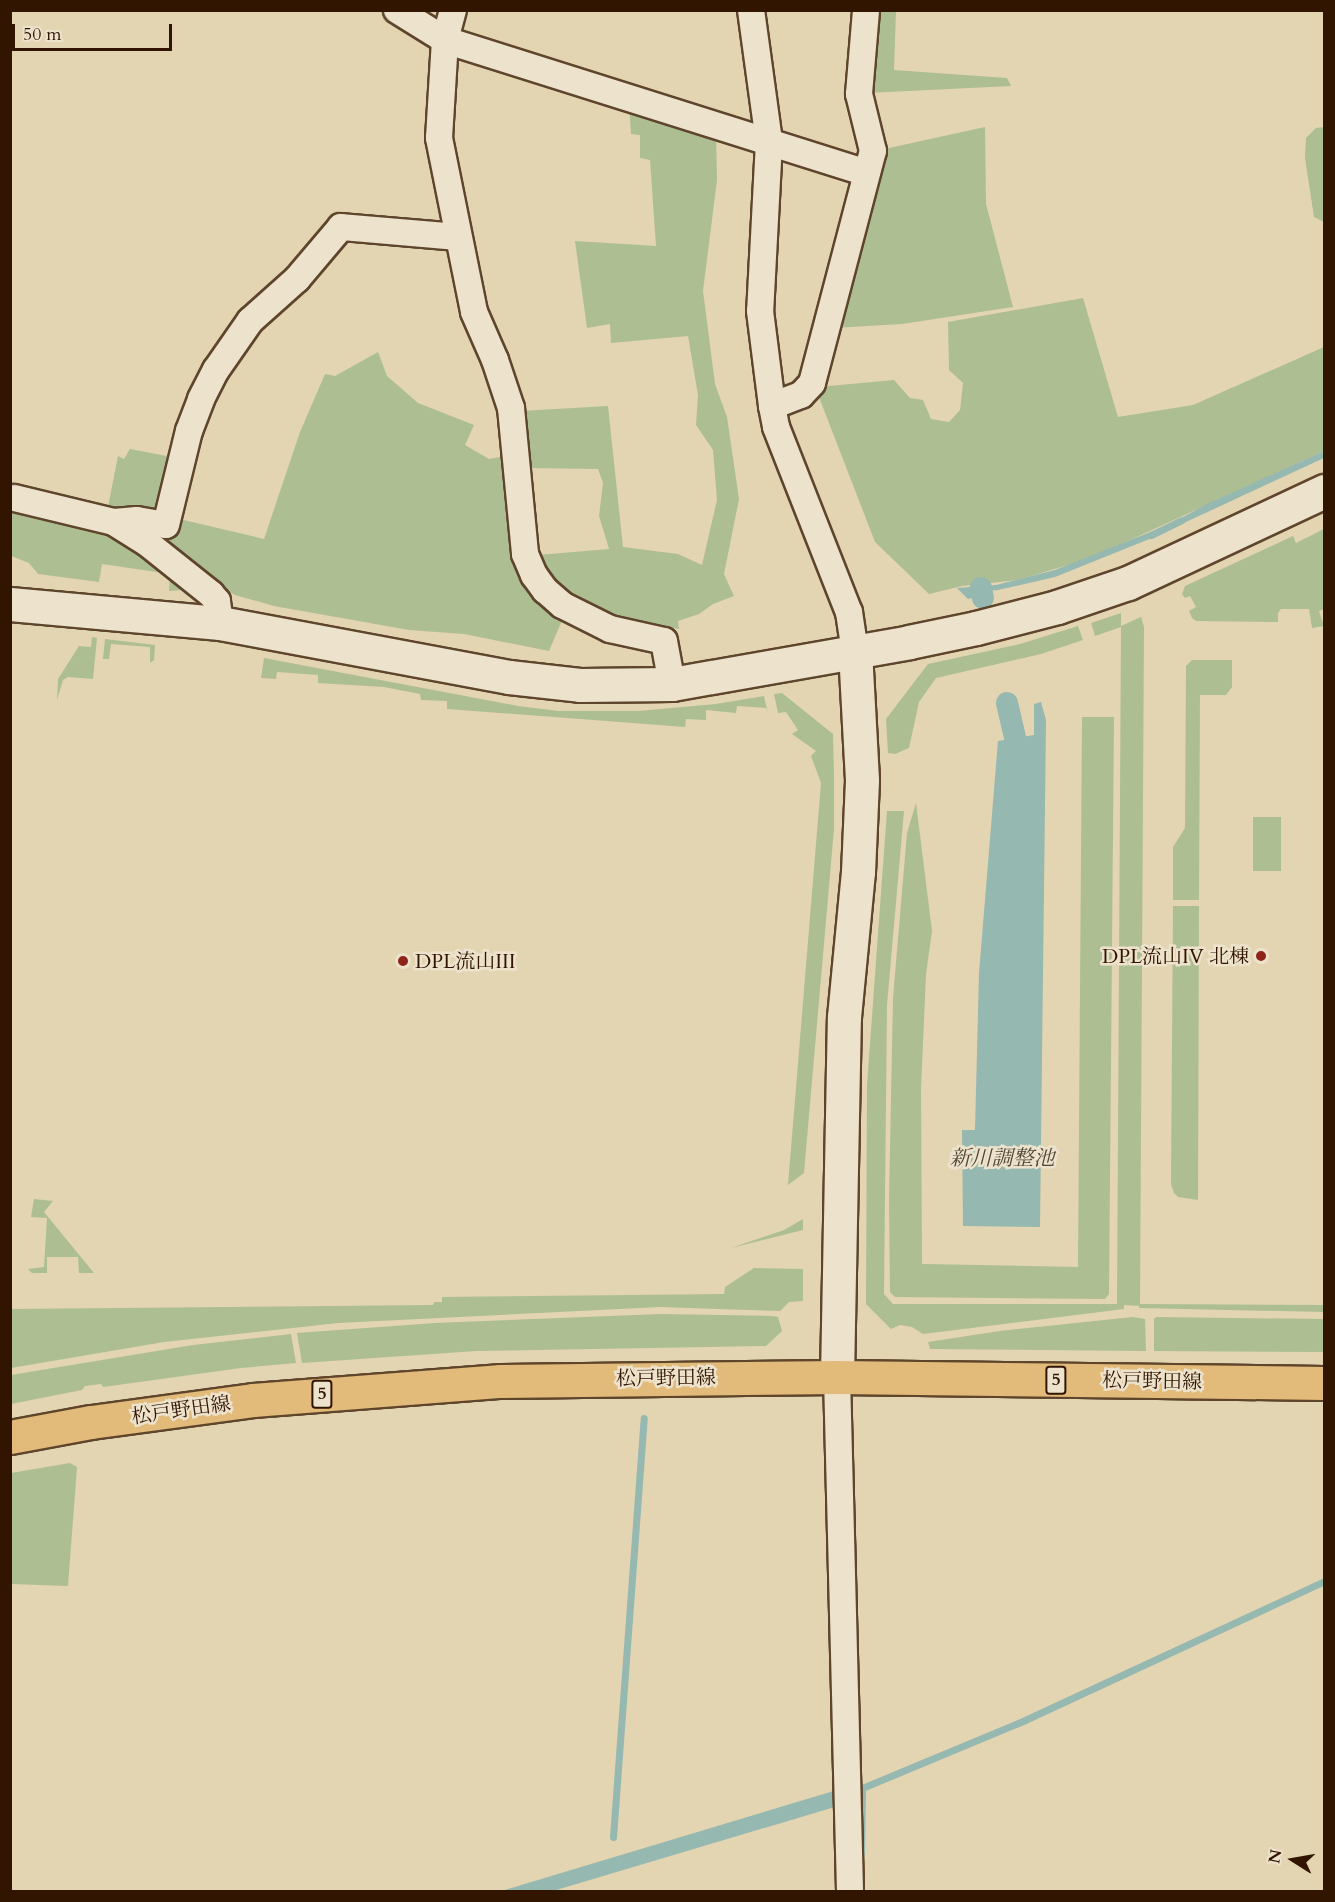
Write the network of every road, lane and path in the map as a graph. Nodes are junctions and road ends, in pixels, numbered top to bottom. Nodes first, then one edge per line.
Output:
1 (397, 10) edge
2 (453, 10) edge
3 (751, 10) edge
4 (866, 10) edge
5 (445, 39) junction
6 (769, 142) junction
7 (866, 173) junction
8 (457, 237) junction
9 (772, 406) junction
10 (1324, 491) edge
11 (14, 498) dead end
12 (114, 522) junction
13 (10, 604) edge
14 (220, 623) junction
15 (855, 652) junction
16 (672, 684) junction
17 (837, 1377) junction
18 (1324, 1383) edge
19 (10, 1437) edge
20 (850, 1892) edge

1 - 5 street
2 - 5 street
3 - 6 street
4 - 7 street
5 - 6 street
5 - 8 street
6 - 7 street
6 - 9 street
7 - 9 street
8 - 12 street
8 - 16 street
9 - 15 street
10 - 15 street
11 - 12 street
12 - 14 street
13 - 14 street
14 - 16 street
15 - 16 street
15 - 17 street
17 - 18 main road, 松戸野田線 / 5
17 - 19 main road, 松戸野田線 / 5
17 - 20 street

